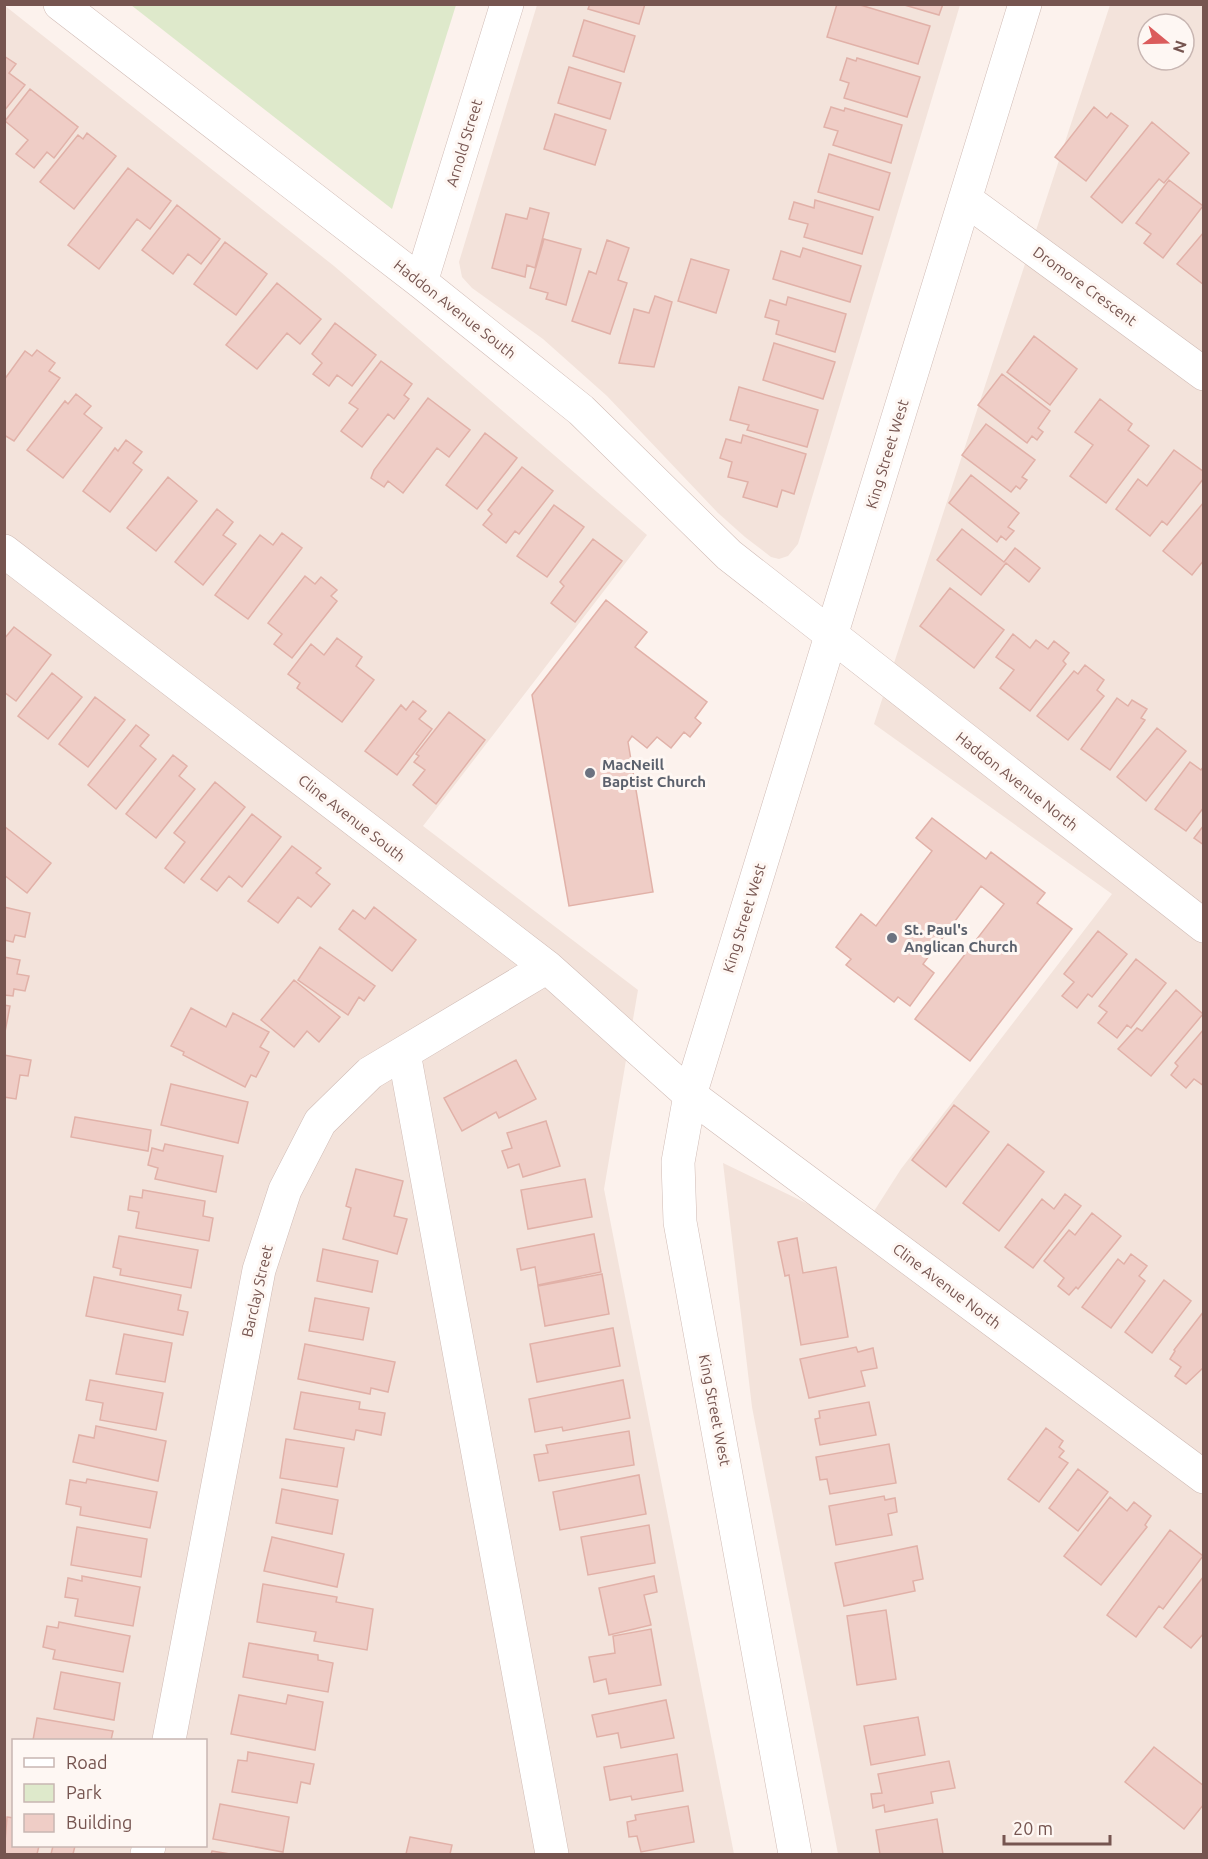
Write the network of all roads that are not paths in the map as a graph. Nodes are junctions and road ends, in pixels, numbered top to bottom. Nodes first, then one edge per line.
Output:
1 (60, 4) edge
2 (507, 4) edge
3 (1025, 4) edge
4 (965, 199) junction
5 (421, 282) junction
6 (1203, 374) edge
7 (4, 550) edge
8 (831, 635) junction
9 (1203, 926) edge
10 (547, 968) junction
11 (404, 1053) junction
12 (690, 1095) junction
13 (1203, 1478) edge
14 (169, 1739) edge
15 (552, 1854) edge
16 (795, 1854) edge

1 - 5 street, Haddon Avenue South
2 - 5 street, Arnold Street
3 - 4 street, King Street West
4 - 6 street, Dromore Crescent
4 - 8 street, King Street West
5 - 8 street, Haddon Avenue South
7 - 10 street, Cline Avenue South
8 - 9 street, Haddon Avenue North
8 - 12 street, King Street West
10 - 11 street, Barclay Street
10 - 12 street, Cline Avenue South
11 - 14 street, Barclay Street
11 - 15 street
12 - 13 street, Cline Avenue North
12 - 16 street, King Street West

